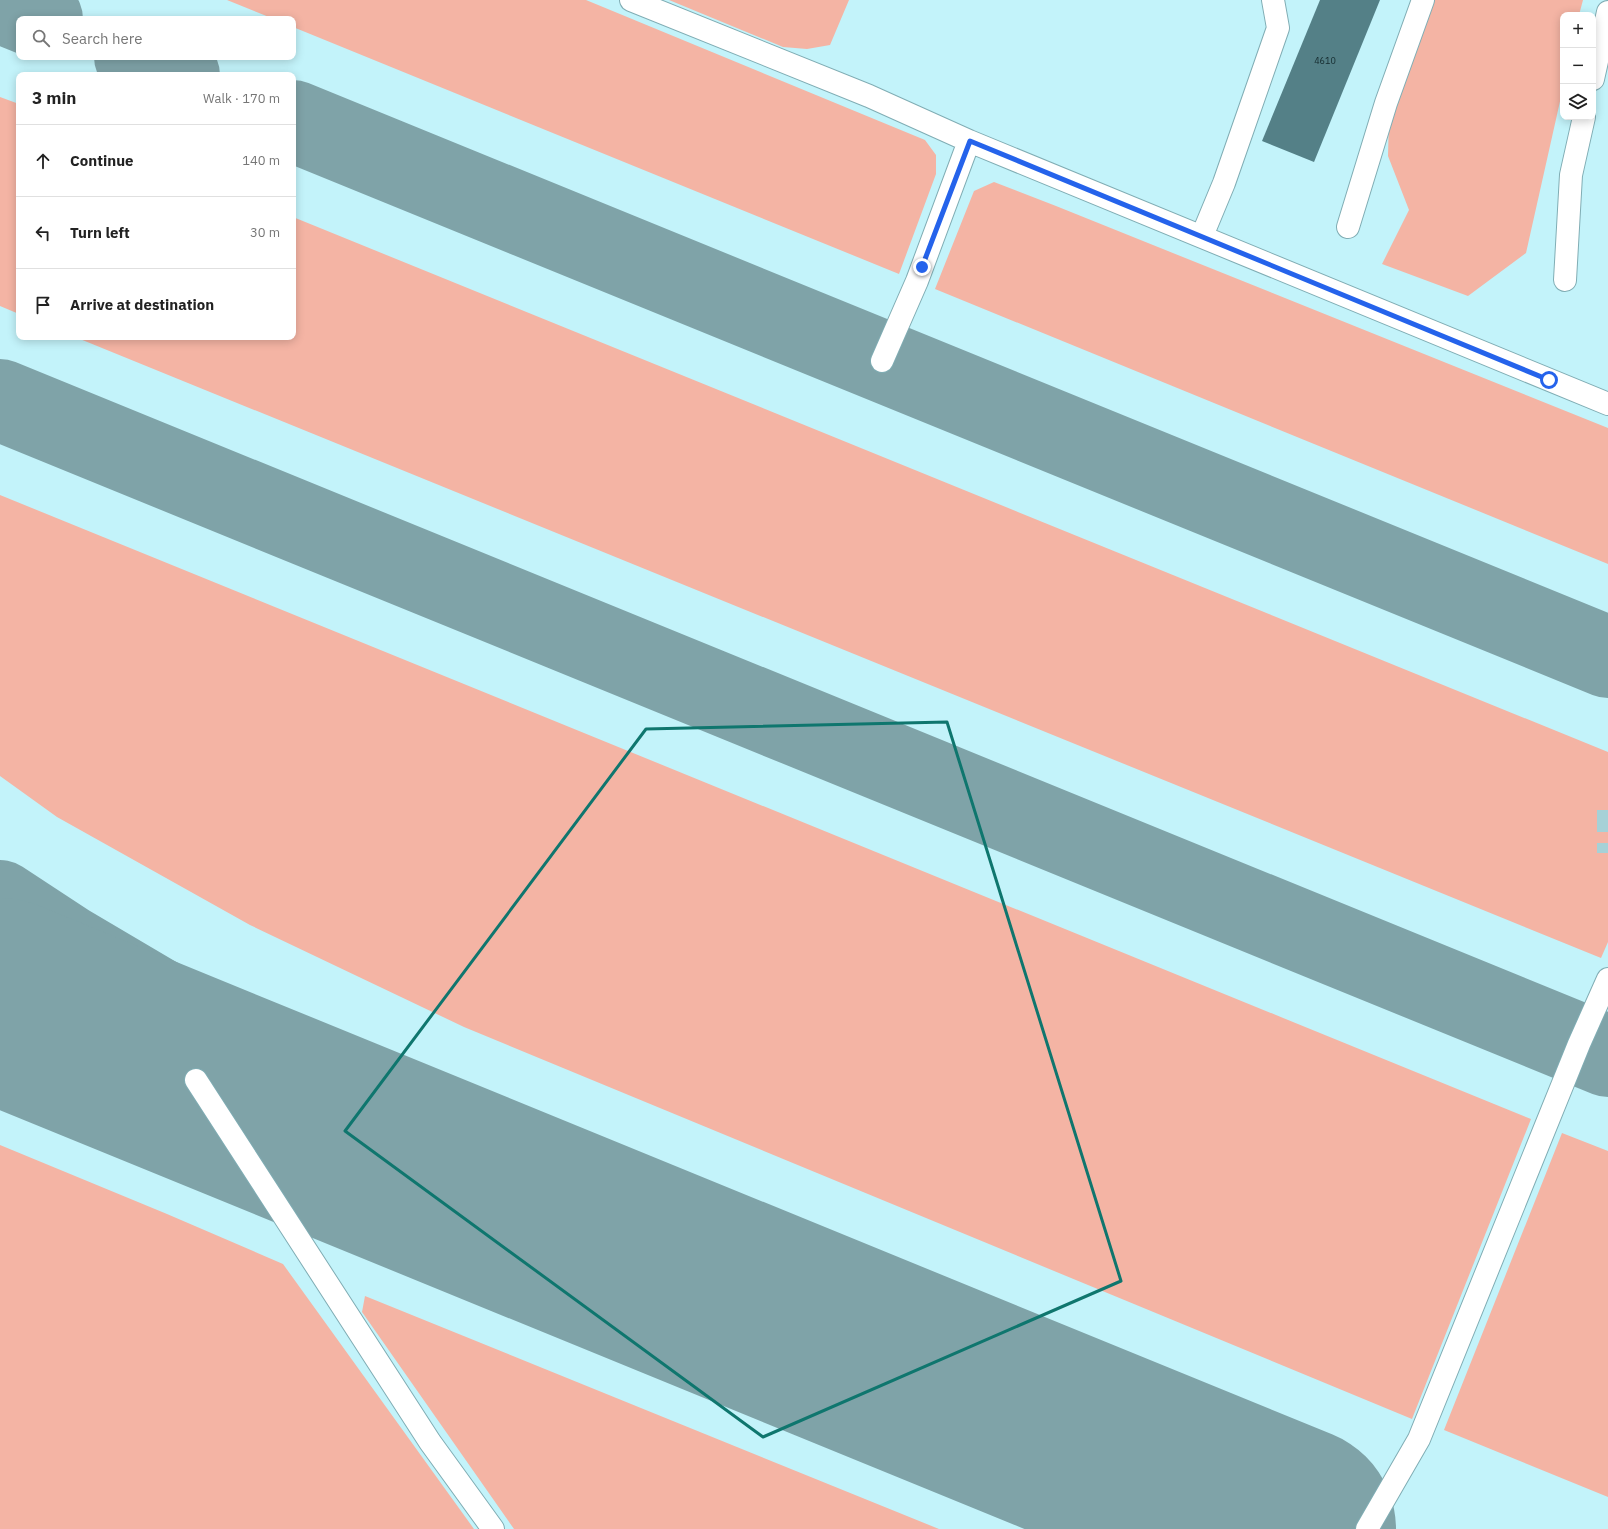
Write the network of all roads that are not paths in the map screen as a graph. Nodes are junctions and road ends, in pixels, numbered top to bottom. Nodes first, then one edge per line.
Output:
1 (631, 0) edge
2 (1273, 0) edge
3 (1423, 0) edge
4 (1608, 12) edge
5 (1596, 66) edge
6 (1583, 120) edge
7 (970, 141) junction
8 (1348, 227) dead end
9 (1202, 236) junction
10 (1565, 280) dead end
11 (882, 361) dead end
12 (1608, 404) edge
13 (1608, 979) edge
14 (196, 1080) dead end
15 (493, 1529) edge
16 (1367, 1529) edge

1 - 7 lane
2 - 9 lane
3 - 8 lane
4 - 5 lane
6 - 10 lane
7 - 9 lane
7 - 11 lane
9 - 12 lane
13 - 16 lane
14 - 15 lane

